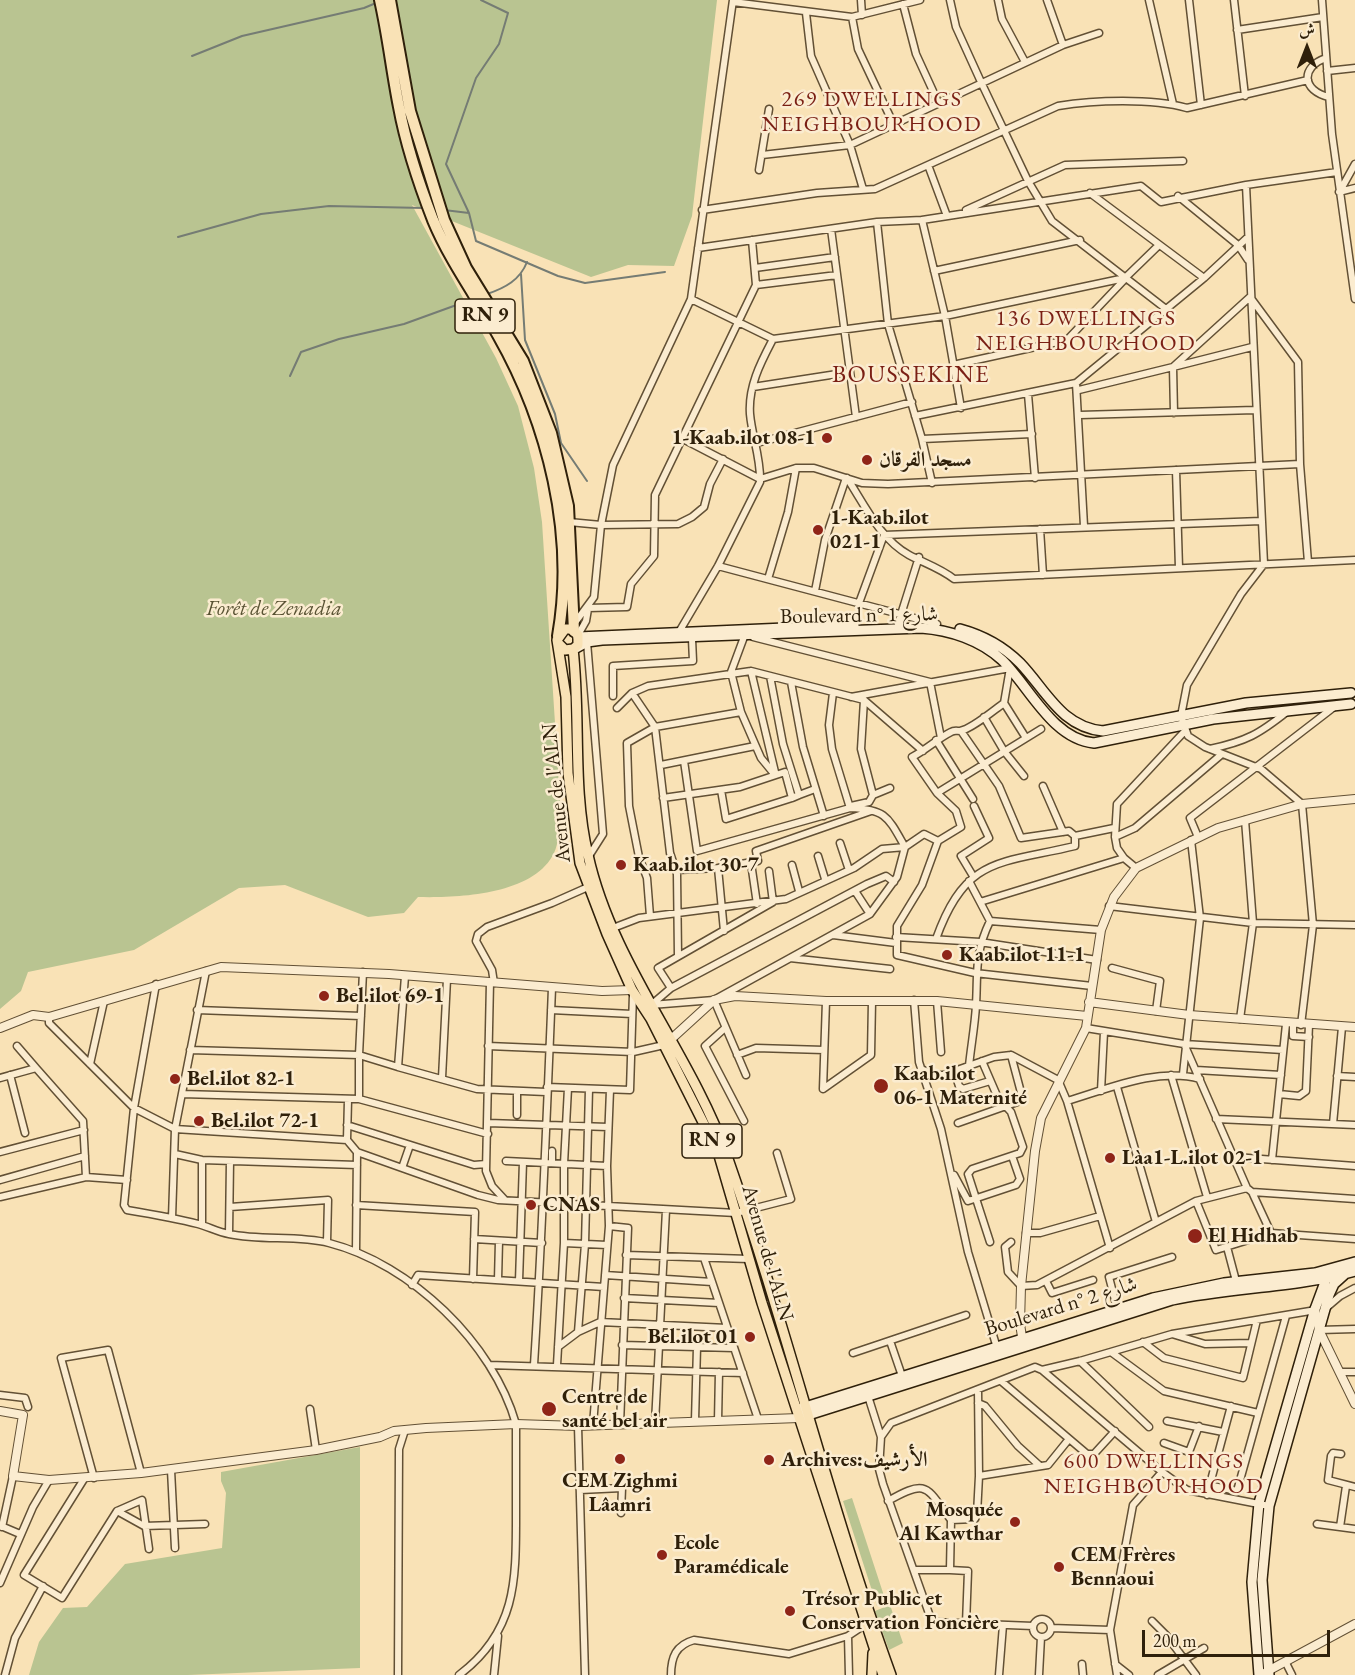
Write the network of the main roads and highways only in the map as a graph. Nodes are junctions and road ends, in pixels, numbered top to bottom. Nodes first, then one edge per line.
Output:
1 (380, 0) edge
2 (390, 0) edge
3 (577, 633) junction
4 (558, 640) junction
5 (574, 649) junction
6 (1353, 691) edge
7 (1353, 706) edge
8 (668, 1042) junction
9 (740, 1213) junction
10 (1355, 1262) edge
11 (1334, 1269) junction
12 (1315, 1273) junction
13 (1350, 1273) edge
14 (1325, 1278) junction
15 (1300, 1282) junction
16 (1331, 1290) junction
17 (1318, 1298) junction
18 (1023, 1342) junction
19 (997, 1350) junction
20 (802, 1412) junction
21 (876, 1645) junction
22 (1264, 1674) edge
23 (872, 1675) edge
24 (881, 1675) edge
25 (891, 1675) edge

1 - 4 highway, RN 9
2 - 3 highway, RN 9
3 - 4 main road
3 - 5 main road
3 - 6 main road, Boulevard n° شارع 1
3 - 7 main road, Boulevard n° شارع 1
4 - 5 main road
4 - 8 main road, Avenue de l'ALN / RN 9
5 - 8 main road
6 - 7 main road
8 - 9 main road
9 - 20 main road
9 - 20 main road, Avenue de l'ALN
10 - 11 main road, Boulevard n° شارع 2
11 - 12 main road, Boulevard n° شارع 2
11 - 14 main road
12 - 14 main road
12 - 18 main road, Boulevard n° شارع 2
13 - 14 main road, Boulevard n° شارع 2
13 - 16 main road
14 - 15 main road, Boulevard n° شارع 2
14 - 16 main road
14 - 17 main road
15 - 17 main road
15 - 18 main road, Boulevard n° شارع 2
16 - 22 main road
17 - 22 main road
18 - 19 main road, Boulevard n° شارع 2
19 - 20 main road, Boulevard n° شارع 2
19 - 20 main road, Boulevard n° شارع 2
20 - 21 main road, Avenue de l'ALN
20 - 21 main road, Avenue de l'ALN
21 - 23 main road
21 - 24 main road
21 - 25 main road, Avenue de l'ALN

